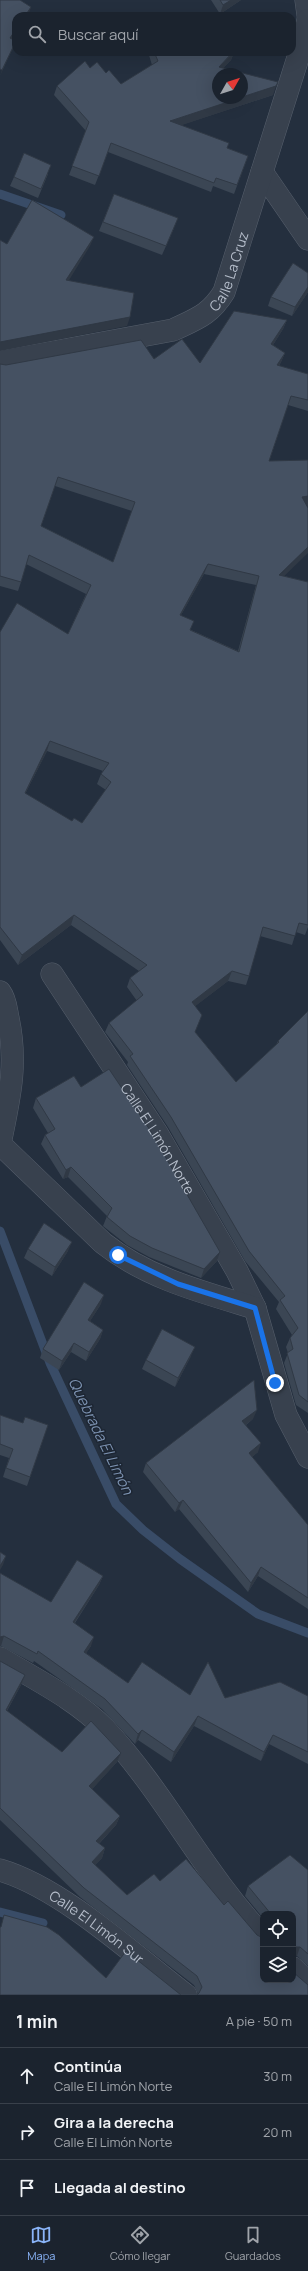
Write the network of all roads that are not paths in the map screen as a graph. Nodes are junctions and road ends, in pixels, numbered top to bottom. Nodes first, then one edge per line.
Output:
1 (306, 0) edge
2 (308, 15) edge
3 (308, 20) edge
4 (262, 172) junction
5 (308, 239) edge
6 (0, 362) edge
7 (52, 974) dead end
8 (0, 992) edge
9 (0, 1144) edge
10 (255, 1308) junction
11 (308, 1457) edge
12 (0, 1658) edge
13 (0, 1870) edge
14 (260, 1932) edge
15 (296, 1971) edge
16 (308, 1983) edge
17 (186, 1995) edge

1 - 2 street
3 - 4 street, Calle La Cruz
4 - 5 street
4 - 6 street, Calle La Cruz
7 - 10 street, Calle El Limón Norte
8 - 9 street
9 - 10 street
10 - 11 street, Calle El Limón Norte
12 - 14 street
13 - 17 street, Calle El Limón Sur
15 - 16 street

